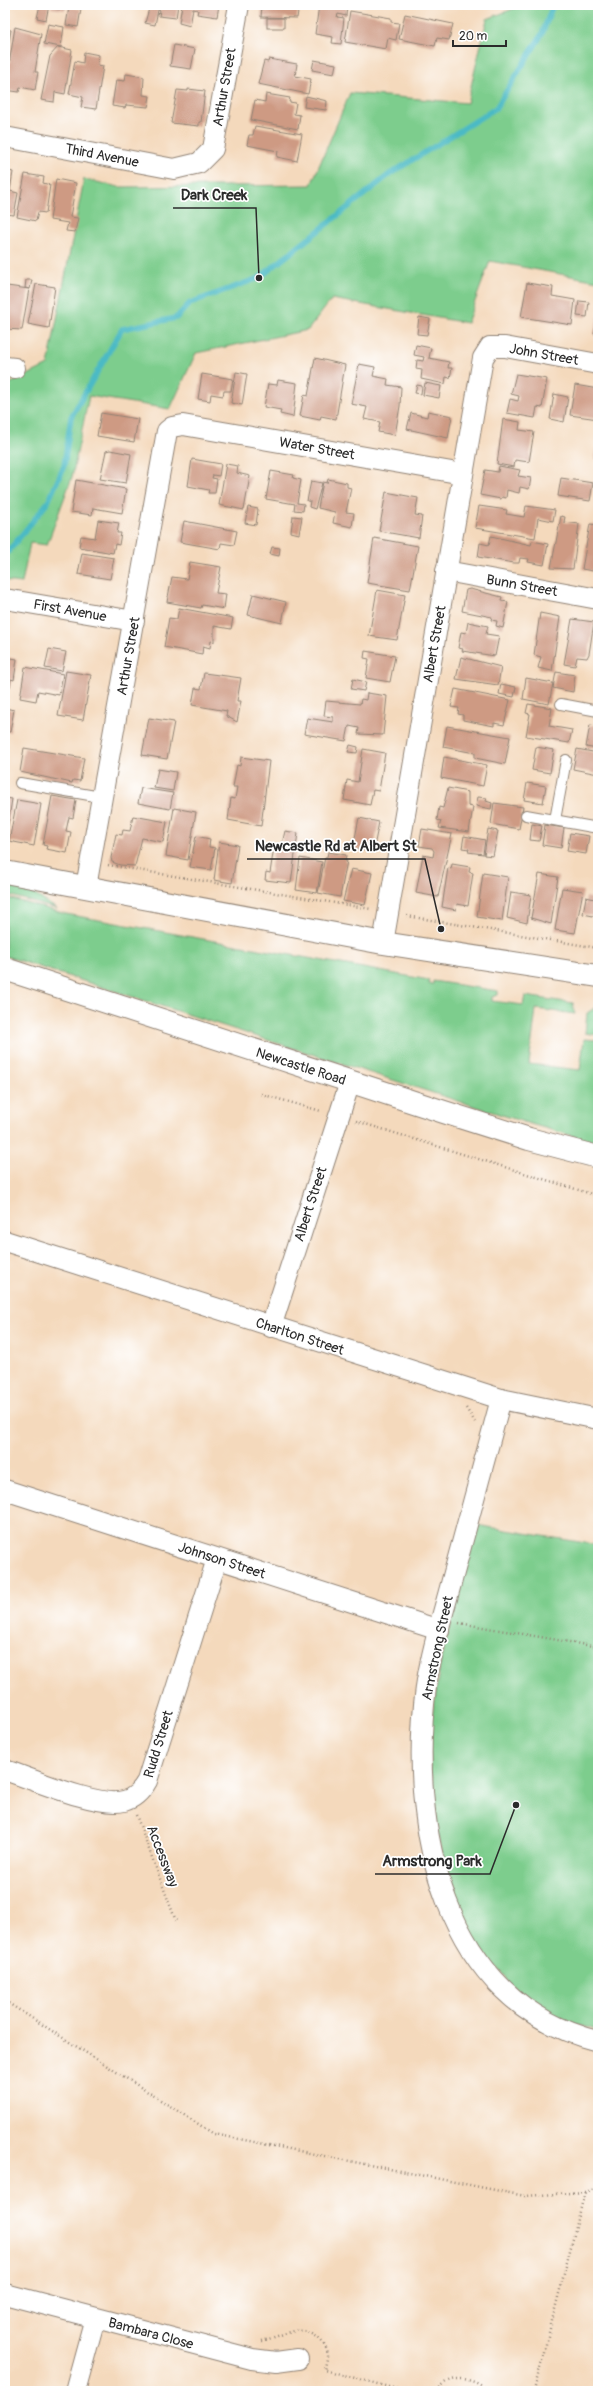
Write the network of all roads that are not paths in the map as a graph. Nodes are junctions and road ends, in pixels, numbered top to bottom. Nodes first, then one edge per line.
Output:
1 (239, 5) edge
2 (5, 137) edge
3 (199, 163) joint
4 (490, 347) joint
5 (598, 364) edge
6 (172, 427) joint
7 (463, 474) junction
8 (446, 571) junction
9 (5, 599) edge
10 (598, 599) edge
11 (134, 621) junction
12 (561, 704) dead end
13 (598, 711) edge
14 (566, 760) dead end
15 (20, 783) dead end
16 (102, 797) junction
17 (526, 814) dead end
18 (555, 820) junction
19 (598, 828) edge
20 (5, 872) edge
21 (86, 887) junction
22 (383, 942) junction
23 (5, 969) edge
24 (598, 976) edge
25 (350, 1082) junction
26 (598, 1157) edge
27 (5, 1241) edge
28 (271, 1327) junction
29 (501, 1399) junction
30 (598, 1419) edge
31 (5, 1490) edge
32 (217, 1559) junction
33 (440, 1625) junction
34 (5, 1770) edge
35 (598, 2040) edge
36 (5, 2294) edge
37 (95, 2318) junction
38 (298, 2359) dead end
39 (76, 2391) edge

1 - 3 street, Arthur Street
2 - 3 street, Third Avenue
4 - 5 street, John Street
4 - 7 street, Albert Street
6 - 7 street, Water Street
6 - 11 street, Arthur Street
7 - 8 street, Albert Street
8 - 10 street, Bunn Street
8 - 22 street, Albert Street
9 - 11 street, First Avenue
11 - 16 street, Arthur Street
12 - 13 lane
14 - 18 lane
15 - 16 lane
16 - 21 street, Arthur Street
17 - 18 lane
18 - 19 lane
20 - 21 highway
21 - 22 highway
22 - 24 highway
23 - 25 highway, Newcastle Road
25 - 26 highway, Newcastle Road
25 - 28 street, Albert Street
27 - 28 street, Charlton Street
28 - 29 street, Charlton Street
29 - 30 street, Charlton Street
29 - 33 street, Armstrong Street
31 - 32 street, Johnson Street
32 - 33 street, Johnson Street
32 - 34 street, Rudd Street
33 - 35 street, Armstrong Street
36 - 37 street, Bambara Close
37 - 38 street, Bambara Close
37 - 39 street

